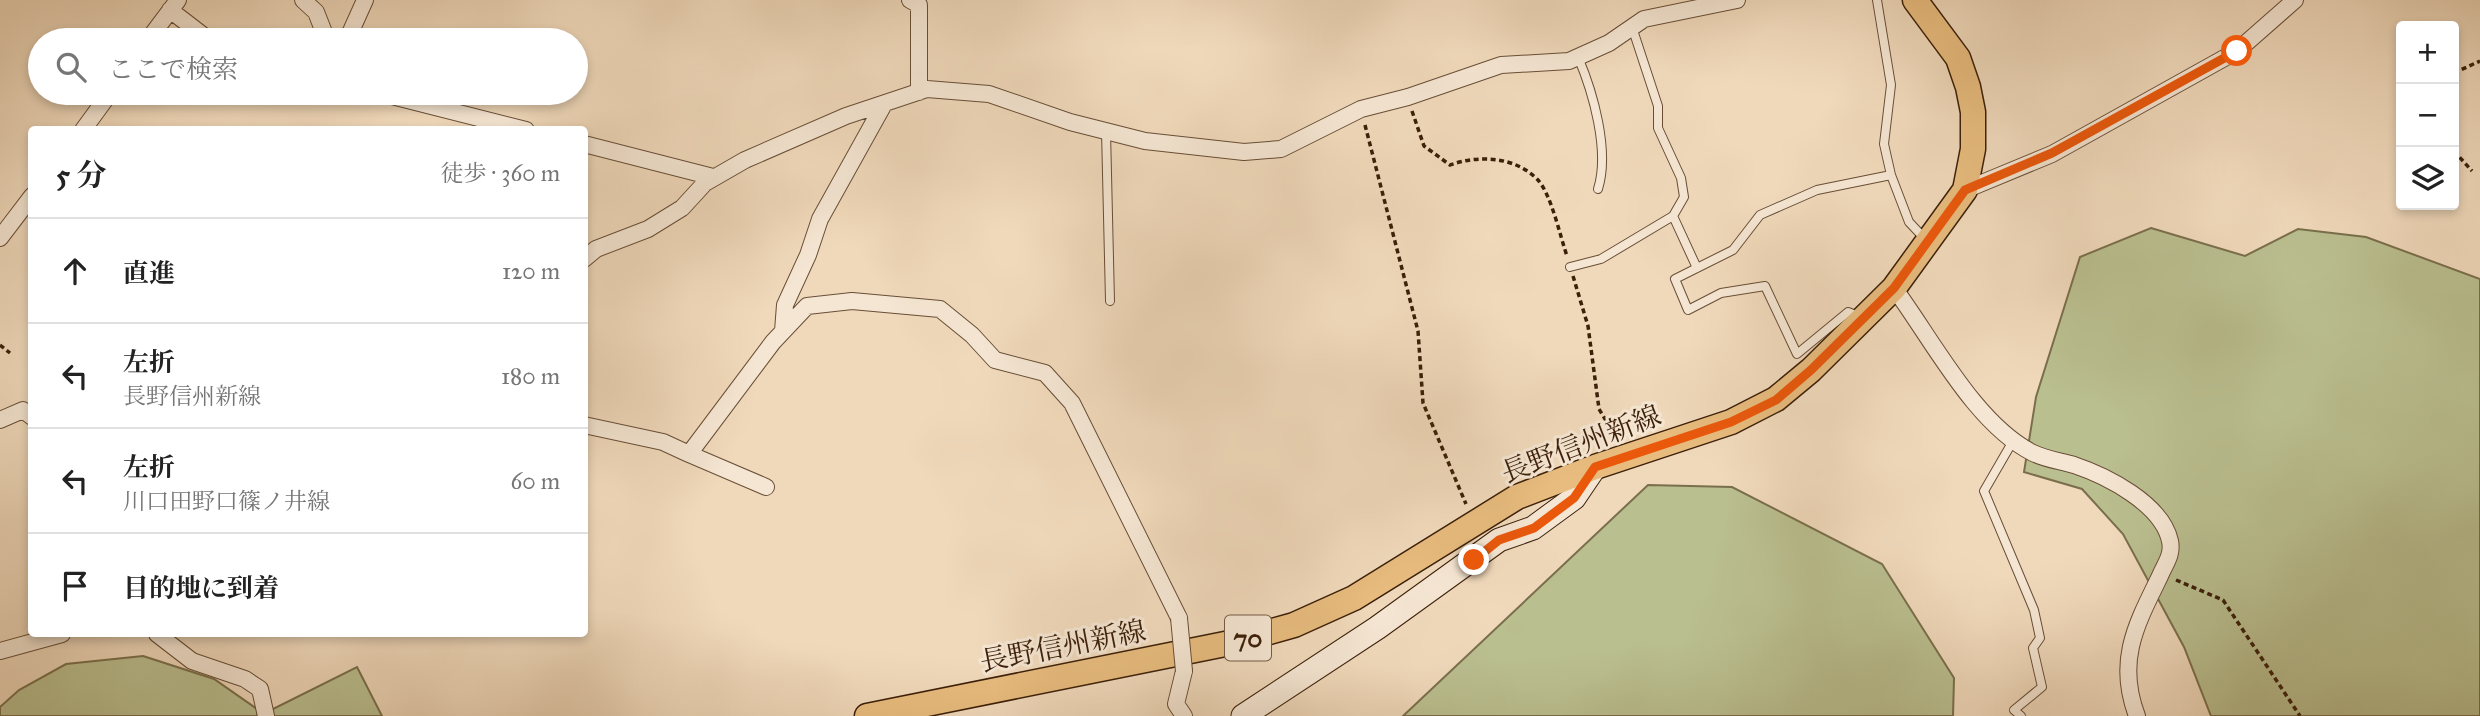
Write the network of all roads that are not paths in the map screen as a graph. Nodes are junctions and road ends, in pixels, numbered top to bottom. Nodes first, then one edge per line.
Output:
1 (303, 0) edge
2 (365, 0) edge
3 (910, 0) edge
4 (1737, 0) edge
5 (1877, 0) edge
6 (1915, 0) edge
7 (2295, 0) edge
8 (174, 5) edge
9 (1632, 27) junction
10 (157, 28) edge
11 (197, 28) edge
12 (322, 28) edge
13 (352, 28) edge
14 (1578, 57) junction
15 (919, 92) junction
16 (884, 104) junction
17 (101, 105) edge
18 (427, 105) edge
19 (86, 126) edge
20 (510, 126) edge
21 (1106, 131) junction
22 (588, 145) edge
23 (1891, 174) junction
24 (713, 177) junction
25 (1598, 189) dead end
26 (1965, 190) junction
27 (28, 205) edge
28 (1673, 216) junction
29 (0, 238) edge
30 (1928, 242) junction
31 (588, 256) edge
32 (1570, 267) road end
33 (1698, 268) junction
34 (1894, 288) junction
35 (1110, 301) dead end
36 (1863, 318) junction
37 (783, 331) junction
38 (28, 414) edge
39 (0, 419) edge
40 (588, 426) edge
41 (2013, 441) junction
42 (689, 454) junction
43 (1595, 467) junction
44 (766, 488) dead end
45 (51, 637) edge
46 (162, 637) edge
47 (0, 651) edge
48 (266, 716) edge
49 (867, 716) edge
50 (1184, 716) edge
51 (1243, 716) edge
52 (2021, 716) edge
53 (2137, 716) edge

1 - 12 street
2 - 13 street
3 - 15 street
4 - 9 street
5 - 23 lane
6 - 26 main road, 長野信州新線 / 70
7 - 26 street
8 - 10 street
8 - 11 street
9 - 14 street
9 - 28 lane
14 - 21 street
14 - 25 lane
15 - 16 street
15 - 21 street
16 - 24 street
16 - 37 street
17 - 19 street
18 - 20 street
21 - 35 lane
22 - 24 street
23 - 30 lane
23 - 33 lane
24 - 31 street
26 - 30 main road, 長野信州新線 / 70
27 - 29 street
28 - 32 lane
28 - 33 lane
30 - 34 main road, 長野信州新線 / 70
33 - 36 lane
34 - 36 main road, 長野信州新線 / 70
34 - 41 street
36 - 43 main road, 長野信州新線 / 70
37 - 42 street
37 - 50 street, bridge
38 - 39 street
40 - 42 street
41 - 52 lane
41 - 53 street
42 - 44 street
43 - 49 main road, 長野信州新線 / 70
43 - 51 main road
45 - 47 street
46 - 48 street

